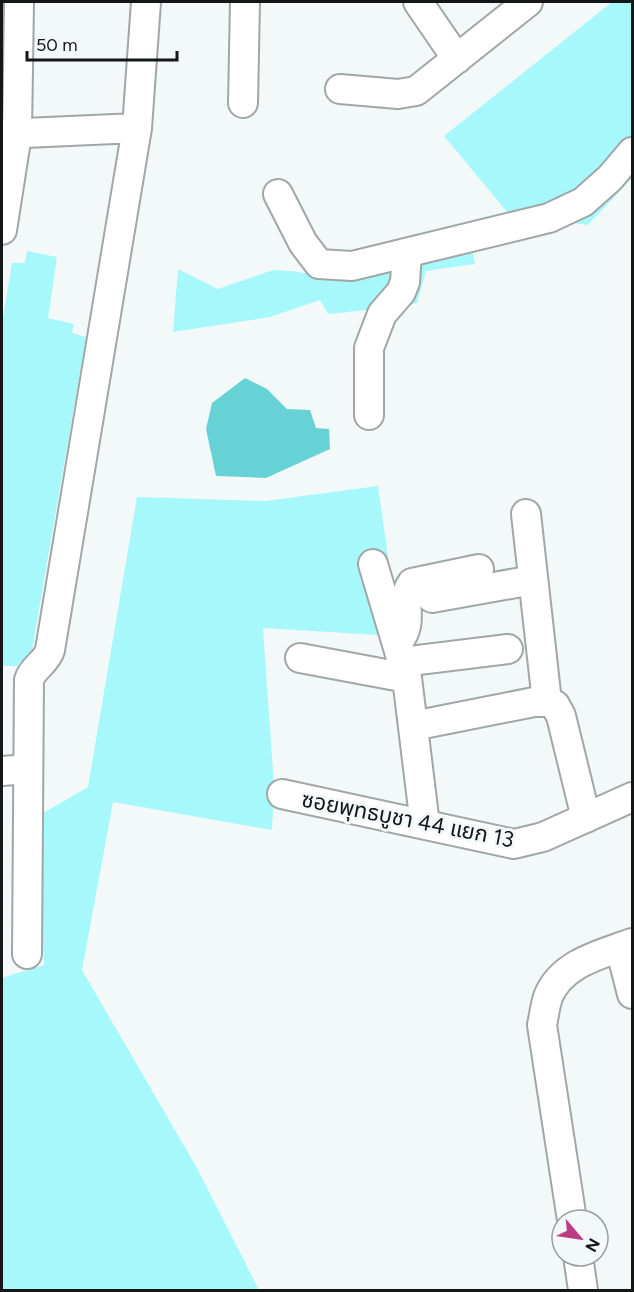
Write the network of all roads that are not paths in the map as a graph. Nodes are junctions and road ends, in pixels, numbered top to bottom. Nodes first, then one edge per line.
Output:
1 (19, 2) edge
2 (146, 2) edge
3 (245, 2) edge
4 (418, 2) edge
5 (528, 2) edge
6 (457, 59) junction
7 (10, 67) edge
8 (340, 89) dead end
9 (243, 103) dead end
10 (137, 128) junction
11 (9, 134) edge
12 (633, 152) edge
13 (278, 194) dead end
14 (2, 230) edge
15 (407, 253) junction
16 (369, 415) dead end
17 (526, 514) dead end
18 (373, 564) dead end
19 (479, 569) dead end
20 (533, 580) junction
21 (432, 598) dead end
22 (508, 649) dead end
23 (300, 658) dead end
24 (402, 661) junction
25 (547, 702) junction
26 (413, 726) junction
27 (15, 770) edge
28 (282, 794) dead end
29 (633, 797) edge
30 (586, 818) junction
31 (425, 825) junction
32 (626, 945) edge
33 (27, 954) dead end
34 (633, 994) edge
35 (570, 1208) edge
36 (580, 1268) edge
37 (583, 1290) edge

1 - 7 street
2 - 10 street
3 - 9 street
4 - 6 street
5 - 6 street
6 - 8 street
7 - 11 street
10 - 11 street
10 - 27 street
11 - 14 street
12 - 15 street
13 - 15 street
15 - 16 street
17 - 20 street
18 - 24 street
19 - 24 street
20 - 21 street
20 - 25 street
22 - 24 street
23 - 24 street
24 - 26 street
25 - 26 street
25 - 30 street
26 - 31 street
27 - 33 street
28 - 31 street, ซอยพุทธบูชา 44 แยก 13
29 - 30 street, ซอยพุทธบูชา 44 แยก 13
30 - 31 street, ซอยพุทธบูชา 44 แยก 13
32 - 34 street
32 - 35 street
36 - 37 street

